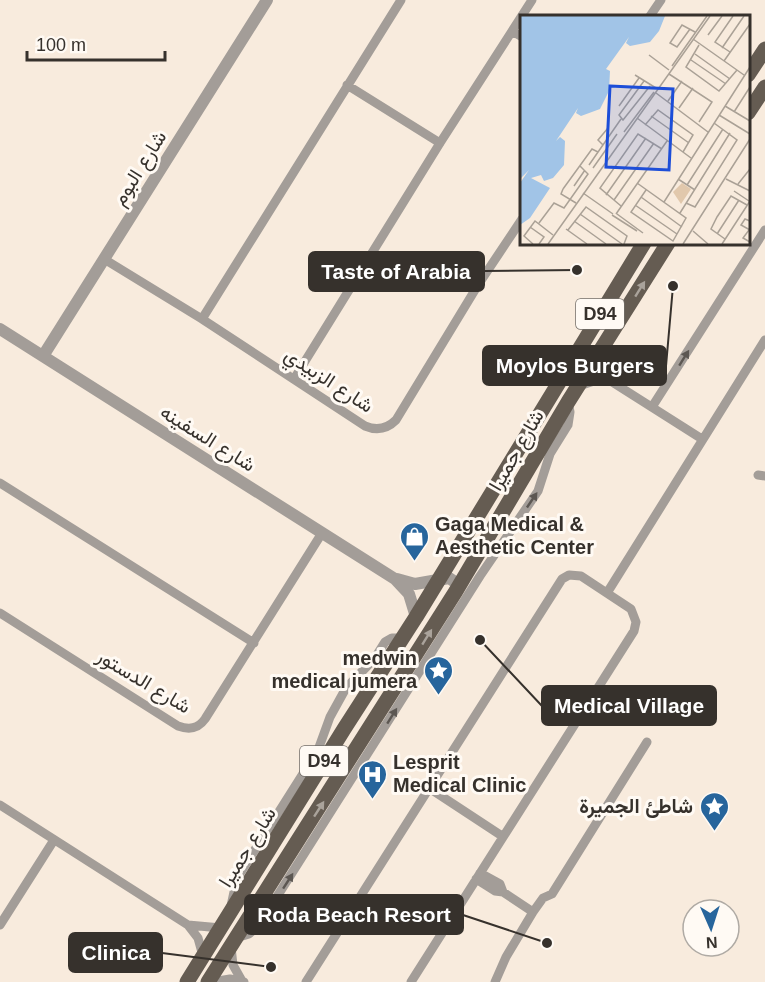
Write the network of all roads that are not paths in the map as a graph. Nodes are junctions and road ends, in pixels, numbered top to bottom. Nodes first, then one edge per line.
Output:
1 (267, 0) edge
2 (401, 0) edge
3 (532, 0) edge
4 (661, 0) edge
5 (522, 15) edge
6 (651, 15) edge
7 (520, 19) edge
8 (512, 31) junction
9 (520, 37) edge
10 (765, 49) edge
11 (750, 72) edge
12 (347, 85) junction
13 (765, 87) edge
14 (750, 110) edge
15 (440, 143) junction
16 (520, 222) edge
17 (765, 230) edge
18 (643, 244) edge
19 (667, 244) edge
20 (104, 259) junction
21 (202, 319) junction
22 (0, 329) edge
23 (765, 340) edge
24 (601, 351) junction
25 (43, 356) junction
26 (294, 379) junction
27 (609, 380) junction
28 (579, 386) junction
29 (568, 402) junction
30 (652, 407) junction
31 (702, 439) junction
32 (0, 483) edge
33 (322, 533) junction
34 (463, 540) junction
35 (482, 549) junction
36 (395, 579) junction
37 (439, 579) junction
38 (457, 590) junction
39 (607, 593) junction
40 (0, 613) edge
41 (416, 617) junction
42 (254, 643) junction
43 (647, 742) dead end
44 (429, 788) junction
45 (0, 805) edge
46 (502, 836) junction
47 (54, 840) junction
48 (478, 876) junction
49 (533, 912) junction
50 (0, 925) edge
51 (189, 925) junction
52 (221, 928) junction
53 (233, 942) junction
54 (203, 956) junction
55 (243, 981) edge
56 (187, 982) edge
57 (210, 982) edge
58 (306, 982) edge
59 (411, 982) edge
60 (495, 982) edge

1 - 20 street, شارع البوم
2 - 12 street
3 - 5 street
4 - 6 street
7 - 8 street
8 - 9 street
8 - 15 street
10 - 11 main road
12 - 15 street
12 - 21 street
13 - 14 main road
15 - 26 street
16 - 26 street, شارع الزبيدي
30 -> 17 street
18 - 34 main road, شارع جميرا / D94
24 -> 19 main road, شارع جميرا / D94
20 - 21 street, شارع الزبيدي
20 - 25 street, شارع البوم
21 - 26 street, شارع الزبيدي
22 - 25 street, شارع السفينه
23 - 31 street
24 - 27 street
24 - 28 main road, شارع جميرا / D94
25 - 33 street, شارع السفينه
27 - 28 street
27 - 30 street
28 - 29 main road, شارع جميرا / D94
29 - 35 main road, شارع جميرا / D94
53 -> 29 street
30 - 31 street
31 - 39 street
32 - 42 street
33 - 36 street, شارع السفينه
33 - 42 street, شارع الدستور
34 - 35 main road
34 - 37 main road, شارع جميرا / D94
35 - 38 main road, شارع جميرا / D94
36 - 37 street, شارع السفينه
36 - 41 street, شارع السفينه
37 - 38 street
37 - 41 main road, شارع جميرا / D94
53 -> 38 main road, شارع جميرا / D94
39 - 44 street
39 - 46 street
40 - 42 street, شارع الدستور
41 - 52 main road, شارع جميرا / D94
43 - 49 street
44 - 46 street
44 - 58 street
45 - 47 street
46 - 48 street
47 - 50 street
47 - 51 street
48 - 49 street
48 - 59 street
49 - 60 street
51 - 52 street
51 - 54 street
52 - 54 main road, شارع جميرا / D94
53 - 55 street
53 - 57 main road, شارع جميرا / D94
54 - 56 main road, شارع جميرا / D94
55 - 57 street

